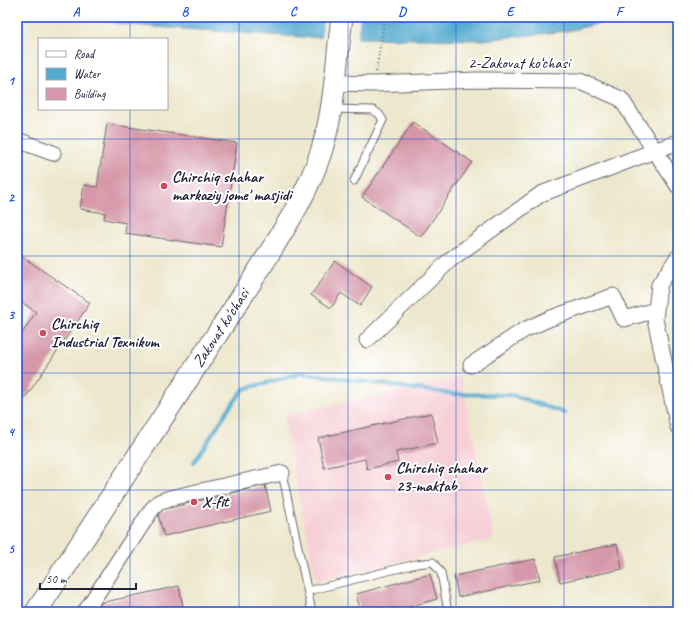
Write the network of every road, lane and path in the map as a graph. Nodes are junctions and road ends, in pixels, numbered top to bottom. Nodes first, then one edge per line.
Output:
1 (342, 17) edge
2 (385, 17) edge
3 (334, 83) junction
4 (374, 84) junction
5 (331, 109) junction
6 (17, 140) edge
7 (678, 142) edge
8 (655, 151) junction
9 (53, 153) dead end
10 (354, 181) dead end
11 (678, 186) edge
12 (678, 257) edge
13 (656, 310) junction
14 (367, 340) dead end
15 (471, 365) dead end
16 (678, 427) edge
17 (282, 473) joint
18 (308, 592) junction
19 (36, 612) edge
20 (85, 612) edge
21 (312, 612) edge
22 (448, 612) edge

1 - 3 main road, Zakovat ko'chasi
2 - 4 path
3 - 4 street, 2-Zakovat ko‘chasi
3 - 5 main road, Zakovat ko'chasi
4 - 8 street, 2-Zakovat ko‘chasi
5 - 10 lane
5 - 19 main road, Zakovat ko'chasi
6 - 9 street
7 - 8 street
8 - 11 street, 2-Zakovat ko‘chasi
8 - 14 street
12 - 13 street
13 - 15 street
13 - 16 street
17 - 18 lane
17 - 20 street
18 - 21 lane
18 - 22 lane

